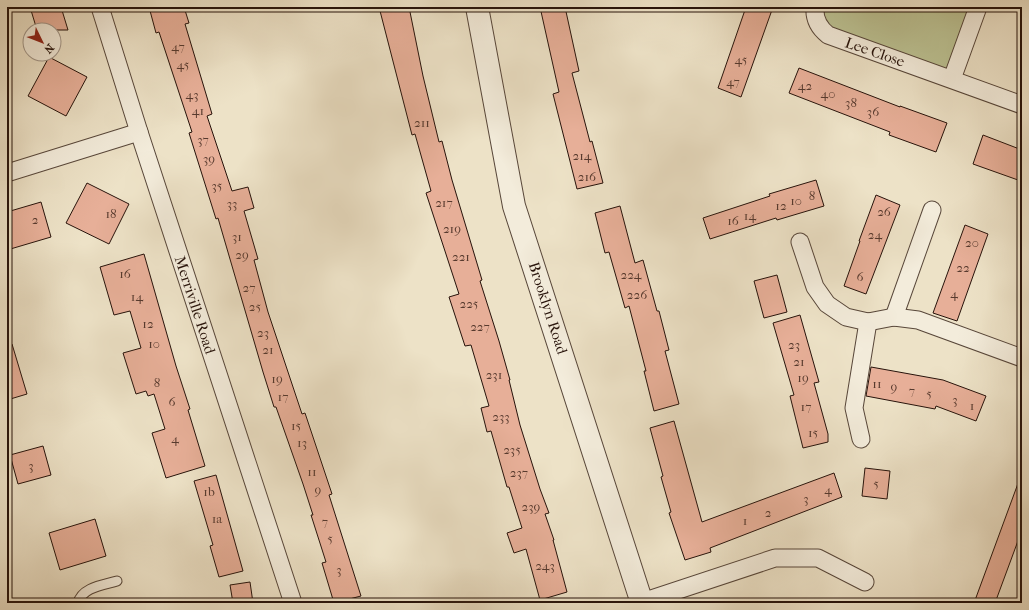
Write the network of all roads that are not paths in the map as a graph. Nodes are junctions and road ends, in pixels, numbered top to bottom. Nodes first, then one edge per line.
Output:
1 (100, 7) edge
2 (477, 7) edge
3 (815, 7) edge
4 (978, 7) edge
5 (952, 79) junction
6 (1022, 105) edge
7 (139, 132) junction
8 (7, 173) edge
9 (932, 210) dead end
10 (800, 242) dead end
11 (894, 317) junction
12 (868, 322) junction
13 (1022, 358) edge
14 (861, 439) dead end
15 (117, 581) dead end
16 (865, 582) dead end
17 (642, 602) edge
18 (78, 603) edge
19 (293, 603) edge

1 - 7 street, Merriville Road
2 - 17 street, Brooklyn Road
3 - 5 street, Lee Close
4 - 5 street
5 - 6 street, Lee Close
7 - 8 street
7 - 19 street, Merriville Road
9 - 11 street
10 - 12 street
11 - 12 street
11 - 13 street
12 - 14 street
15 - 18 lane
16 - 17 street

